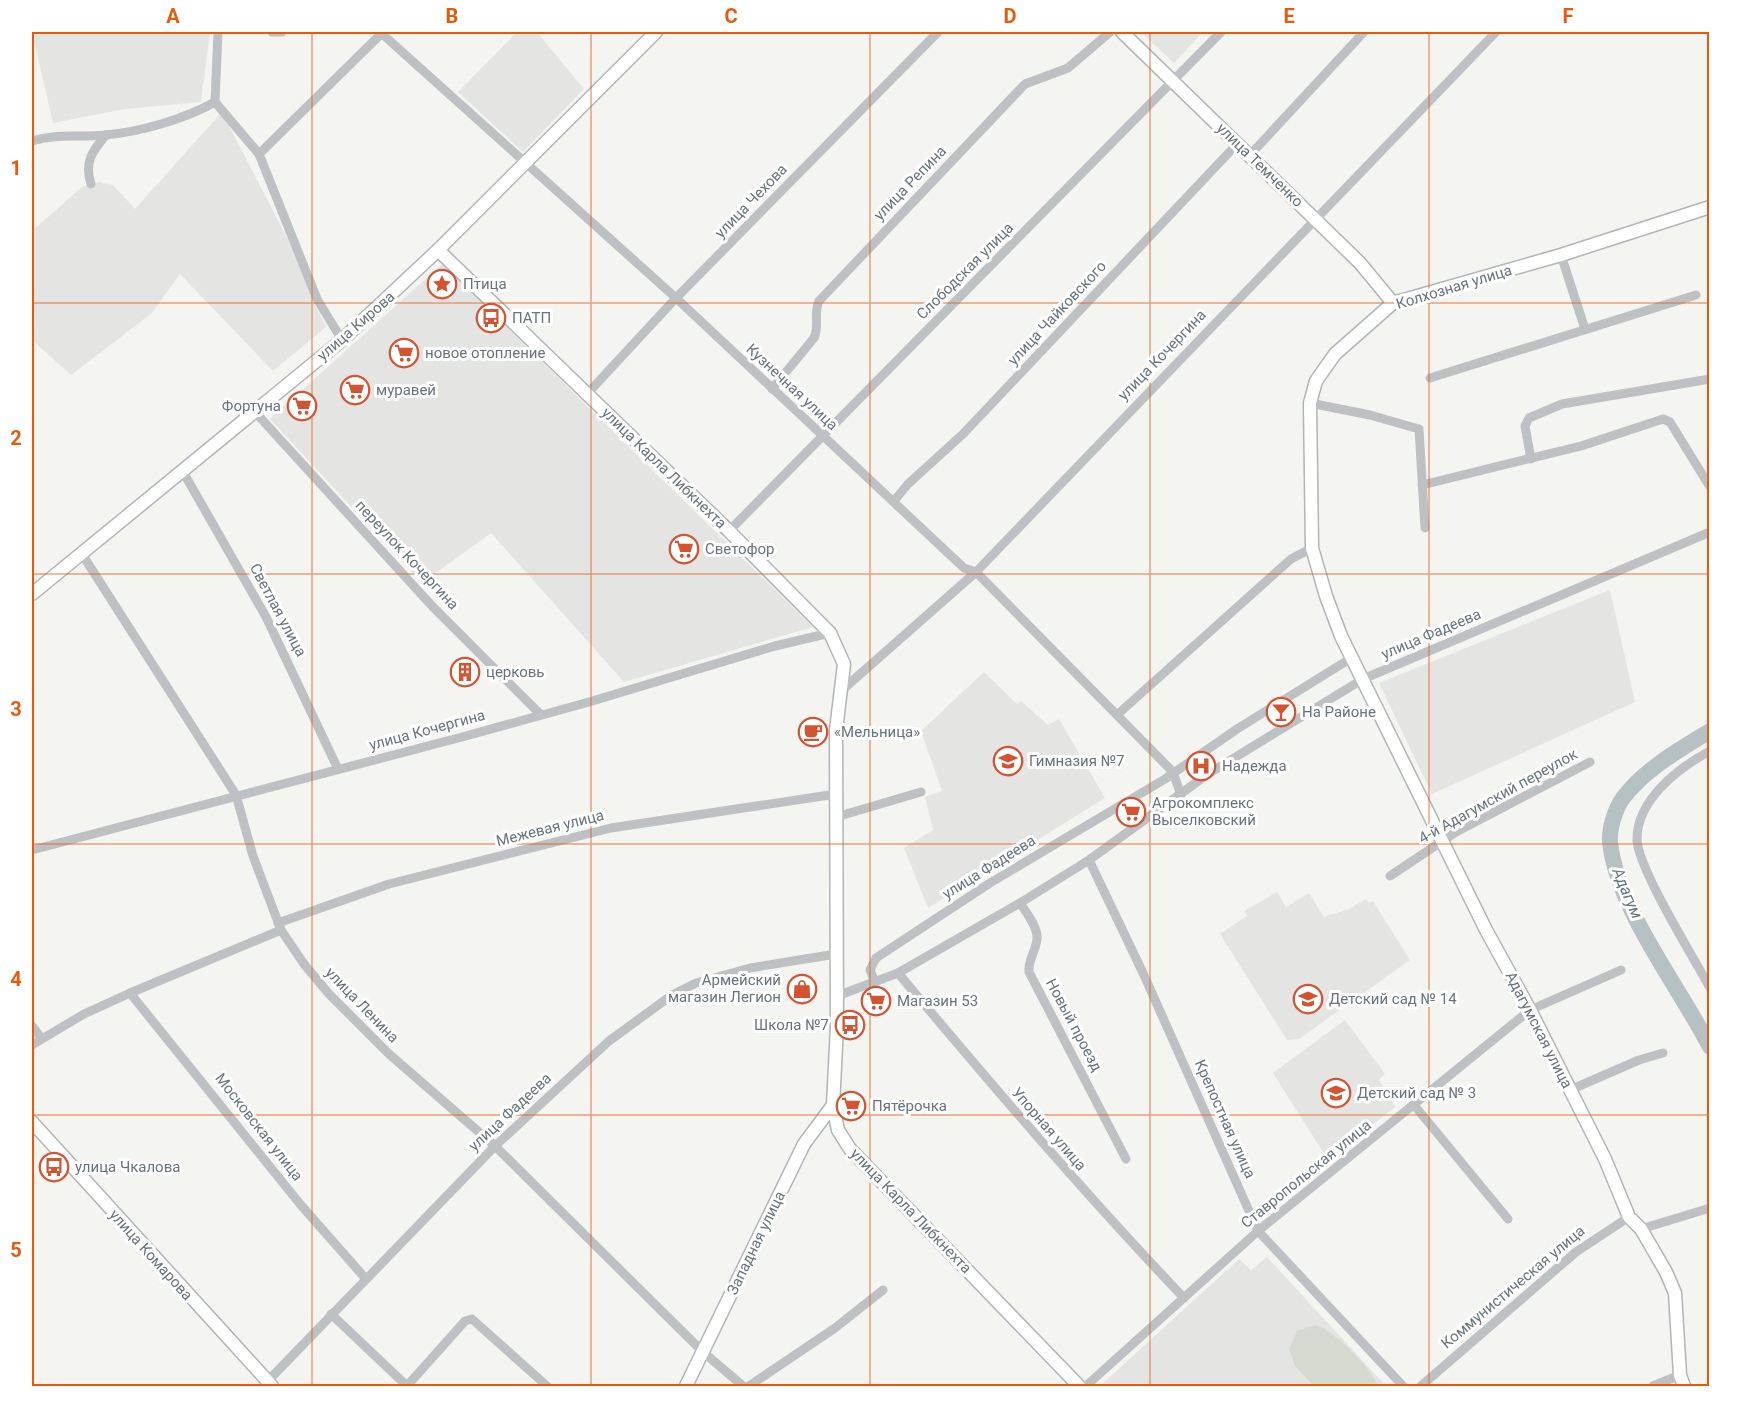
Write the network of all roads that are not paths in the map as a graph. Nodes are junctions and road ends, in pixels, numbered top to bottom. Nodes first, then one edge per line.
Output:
1 (218, 32) edge
2 (272, 32) edge
3 (282, 32) edge
4 (381, 32) edge
5 (656, 32) edge
6 (938, 32) edge
7 (1120, 32) edge
8 (1221, 32) edge
9 (1364, 32) edge
10 (1496, 32) edge
11 (1173, 81) junction
12 (215, 102) junction
13 (106, 135) junction
14 (32, 141) edge
15 (1238, 143) junction
16 (259, 154) junction
17 (1250, 155) junction
18 (525, 164) junction
19 (91, 184) dead end
20 (1710, 207) edge
21 (1314, 218) junction
22 (438, 250) junction
23 (1561, 255) junction
24 (1696, 295) dead end
25 (676, 298) junction
26 (1393, 303) junction
27 (1586, 329) junction
28 (342, 340) junction
29 (1430, 378) dead end
30 (1710, 379) edge
31 (772, 389) junction
32 (587, 394) junction
33 (1310, 403) junction
34 (255, 412) junction
35 (822, 437) junction
36 (1531, 459) junction
37 (182, 470) junction
38 (1422, 485) junction
39 (1709, 486) edge
40 (894, 501) junction
41 (1425, 528) dead end
42 (729, 531) junction
43 (1710, 532) edge
44 (1312, 548) junction
45 (82, 554) junction
46 (976, 572) junction
47 (32, 594) edge
48 (830, 633) junction
49 (1353, 657) junction
50 (1363, 679) junction
51 (841, 691) junction
52 (540, 714) junction
53 (1118, 714) junction
54 (1710, 751) edge
55 (1590, 762) dead end
56 (338, 769) junction
57 (1173, 772) junction
58 (921, 792) dead end
59 (836, 794) junction
60 (236, 795) junction
61 (1181, 795) junction
62 (836, 817) junction
63 (1444, 841) junction
64 (32, 850) edge
65 (1089, 860) junction
66 (1390, 876) dead end
67 (1020, 903) junction
68 (279, 926) junction
69 (836, 954) junction
70 (1621, 970) dead end
71 (898, 973) junction
72 (875, 982) junction
73 (1710, 988) edge
74 (130, 993) junction
75 (837, 996) junction
76 (1530, 1010) junction
77 (32, 1026) edge
78 (41, 1038) junction
79 (32, 1046) edge
80 (1663, 1053) dead end
81 (1570, 1090) junction
82 (1414, 1104) junction
83 (833, 1105) junction
84 (32, 1122) edge
85 (36, 1136) edge
86 (495, 1146) junction
87 (1126, 1159) dead end
88 (1710, 1208) edge
89 (1629, 1217) junction
90 (1508, 1219) dead end
91 (1641, 1229) junction
92 (1258, 1231) junction
93 (366, 1278) junction
94 (883, 1290) dead end
95 (1184, 1299) junction
96 (331, 1314) junction
97 (703, 1352) junction
98 (1682, 1381) edge
99 (267, 1385) edge
100 (407, 1386) edge
101 (547, 1386) edge
102 (686, 1386) edge
103 (743, 1386) edge
104 (749, 1386) edge
105 (1079, 1386) edge
106 (1086, 1386) edge
107 (1403, 1386) edge
108 (1421, 1386) edge
109 (1653, 1386) edge

1 - 12 street
2 - 3 street
4 - 16 street
4 - 18 street, Кузнечная улица
5 - 18 main road, улица Кирова
6 - 25 street, улица Чехова
7 - 11 main road, улица Темченко
7 - 31 street, улица Репина
8 - 11 street, Слободская улица
9 - 17 street
10 - 21 street, улица Кочергина
11 - 15 main road, улица Темченко
11 - 35 street, Слободская улица
12 - 13 street
12 - 16 street
13 - 14 street
13 - 19 street
15 - 17 main road, улица Темченко
15 - 40 street, улица Чайковского
16 - 28 street
17 - 21 main road, улица Темченко
18 - 22 main road, улица Кирова
18 - 25 street, Кузнечная улица
20 - 23 main road, Колхозная улица
21 - 26 main road, улица Темченко
21 - 46 street, улица Кочергина
22 - 28 main road, улица Кирова
22 - 32 main road, улица Карла Либкнехта
23 - 26 main road, Колхозная улица
23 - 27 street
24 - 27 street
25 - 31 street, Кузнечная улица
25 - 32 street, улица Чехова
26 - 33 main road, Колхозная улица
27 - 29 street
28 - 34 main road, улица Кирова
30 - 36 street
31 - 35 street, Кузнечная улица
32 - 42 main road, улица Карла Либкнехта
33 - 38 street
33 - 44 main road, Колхозная улица
34 - 37 main road, улица Кирова
34 - 52 street, переулок Кочергина
35 - 40 street, Кузнечная улица
35 - 42 street, Слободская улица
36 - 38 street
36 - 39 street
37 - 45 main road, улица Кирова
37 - 56 street, Светлая улица
38 - 41 street
40 - 46 street, Кузнечная улица
42 - 48 main road, улица Карла Либкнехта
43 - 50 street, улица Фадеева
44 - 49 main road, Колхозная улица
44 - 53 street
45 - 47 main road, улица Кирова
45 - 60 street, улица Ленина
46 - 51 street, улица Кочергина
46 - 53 street, Кузнечная улица
48 - 51 main road, улица Карла Либкнехта
48 - 52 street, улица Кочергина
49 - 50 main road, Колхозная улица
49 - 57 street, улица Фадеева
50 - 61 street, улица Фадеева
50 - 63 main road, Адагумская улица
51 - 59 main road, улица Карла Либкнехта
52 - 56 street, улица Кочергина
53 - 57 street, Кузнечная улица
54 - 73 street
55 - 63 street, 4-й Адагумский переулок
56 - 60 street, улица Кочергина
57 - 61 street
57 - 72 street, улица Фадеева
58 - 62 street
59 - 62 main road, улица Карла Либкнехта
59 - 68 street, Межевая улица
60 - 64 street, улица Кочергина
60 - 68 street, улица Ленина
61 - 65 street, улица Фадеева
62 - 69 main road, улица Карла Либкнехта
63 - 66 street, 4-й Адагумский переулок
63 - 76 main road, Адагумская улица
65 - 67 street, улица Фадеева
65 - 92 street, Крепостная улица
67 - 71 street, улица Фадеева
67 - 87 street, Новый проезд
68 - 74 street, Межевая улица
68 - 86 street, улица Ленина
69 - 75 main road, улица Карла Либкнехта
69 - 86 street, улица Фадеева
70 - 76 street, Ставропольская улица
71 - 72 street, улица Фадеева
71 - 95 street, Упорная улица
72 - 75 street, улица Фадеева
74 - 78 street, Межевая улица
74 - 93 street, Московская улица
75 - 83 main road, улица Карла Либкнехта
76 - 81 main road, Адагумская улица
76 - 82 street, Ставропольская улица
77 - 78 street
78 - 79 street, Межевая улица
80 - 81 street
81 - 89 main road, Адагумская улица
82 - 90 street
82 - 92 street, Ставропольская улица
83 - 97 main road, Западная улица
83 - 105 main road, улица Карла Либкнехта
84 - 85 main road, улица Комарова
85 - 99 main road, улица Комарова
86 - 93 street, улица Фадеева
86 - 97 street, улица Ленина
88 - 91 street
89 - 91 main road, Адагумская улица
89 - 108 street, Коммунистическая улица
91 - 98 main road, Адагумская улица
92 - 95 street, Ставропольская улица
92 - 107 street, Крепостная улица
93 - 96 street, улица Фадеева
94 - 104 street
95 - 106 street, Ставропольская улица
96 - 99 street, улица Фадеева
96 - 100 street
97 - 102 main road, Западная улица
97 - 103 street, улица Ленина
98 - 109 street
100 - 101 street

